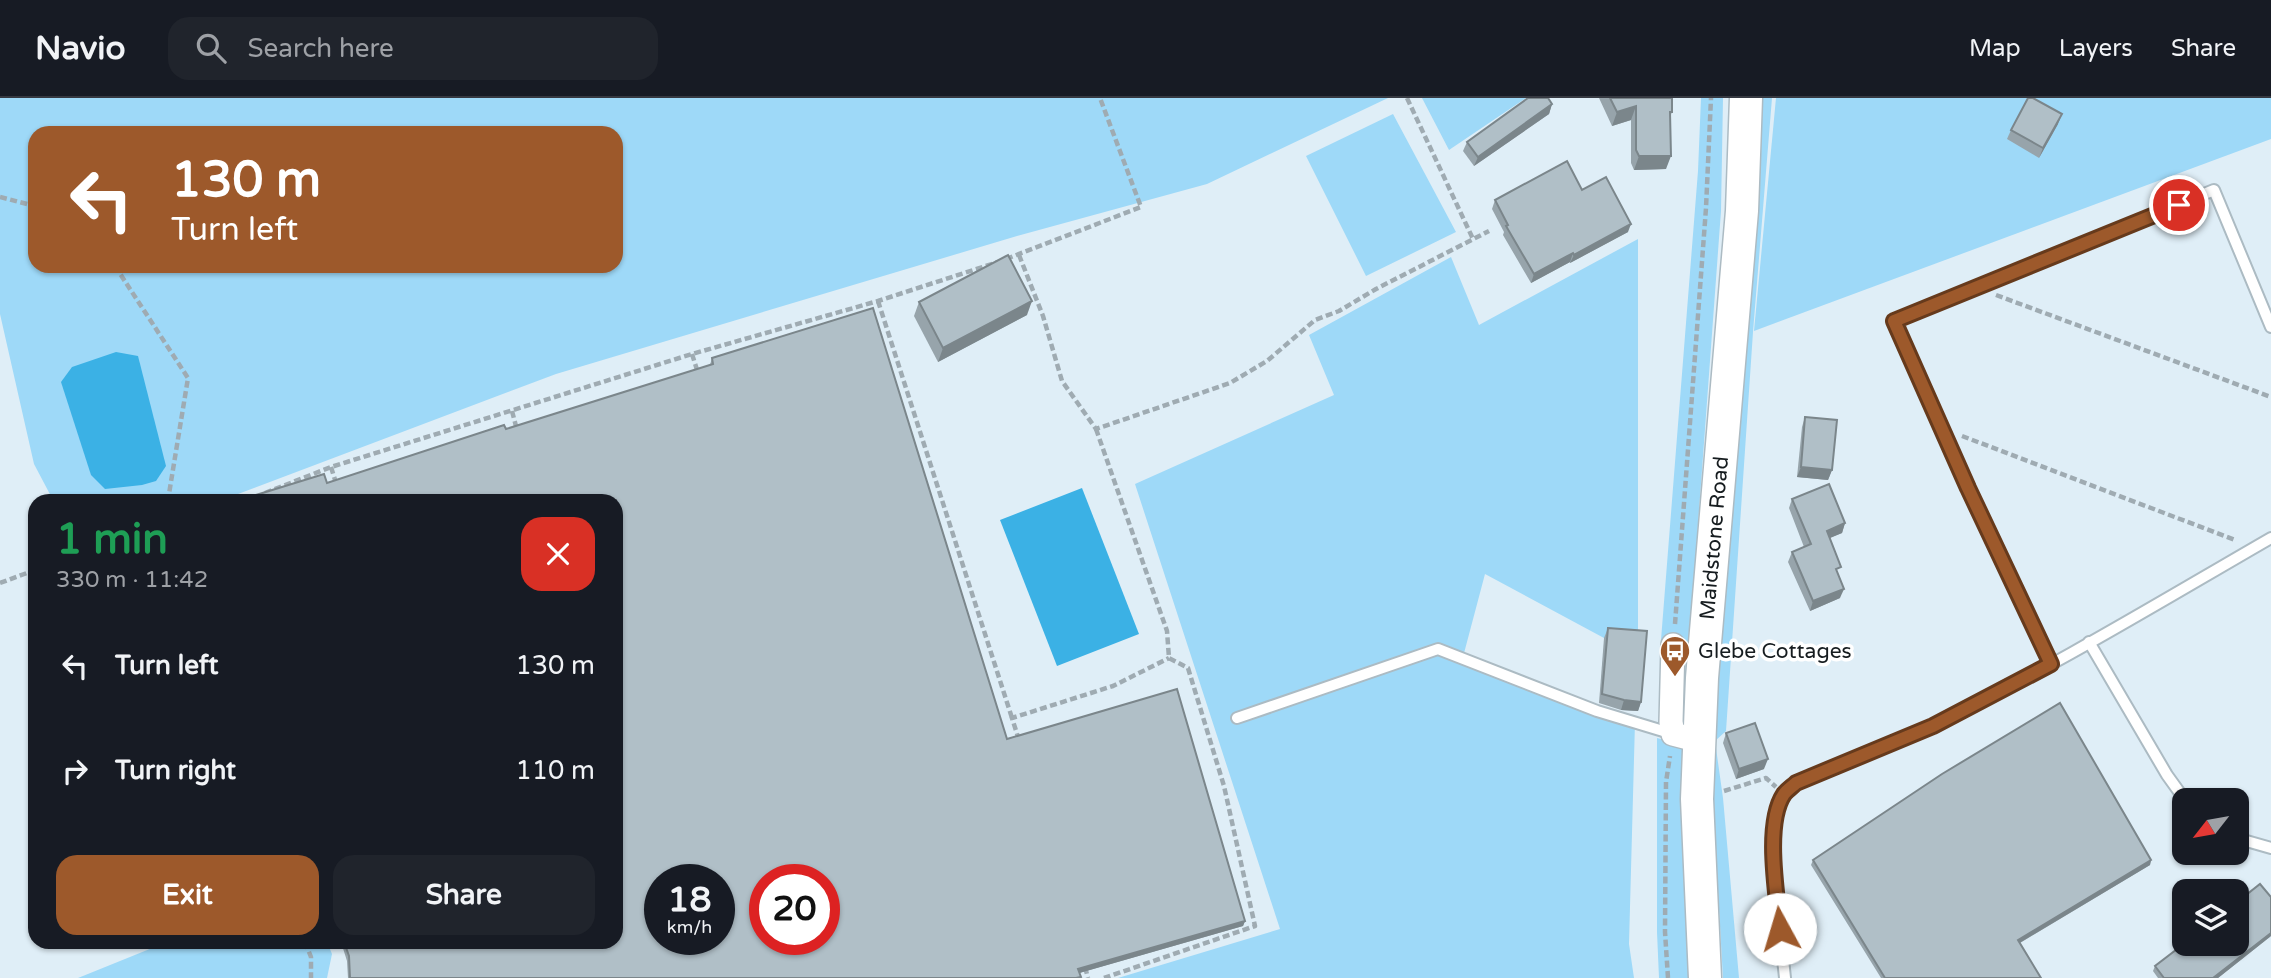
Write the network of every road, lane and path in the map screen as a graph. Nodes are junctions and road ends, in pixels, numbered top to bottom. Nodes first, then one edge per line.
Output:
1 (1100, 98) edge
2 (1407, 98) edge
3 (1711, 98) edge
4 (1746, 98) edge
5 (0, 197) edge
6 (28, 204) edge
7 (1489, 231) dead end
8 (1474, 239) junction
9 (1019, 255) junction
10 (120, 273) edge
11 (1995, 295) dead end
12 (878, 301) junction
13 (2271, 327) edge
14 (692, 354) junction
15 (700, 380) edge
16 (2271, 397) edge
17 (512, 411) junction
18 (1096, 429) junction
19 (1942, 429) junction
20 (520, 437) edge
21 (331, 467) junction
22 (338, 489) edge
23 (169, 494) edge
24 (262, 494) edge
25 (2271, 538) edge
26 (2249, 550) junction
27 (28, 573) edge
28 (0, 583) edge
29 (2089, 642) junction
30 (1673, 645) joint
31 (1169, 658) junction
32 (2051, 664) junction
33 (1012, 718) junction
34 (1237, 718) dead end
35 (1686, 737) junction
36 (1020, 744) edge
37 (2176, 788) edge
38 (1784, 794) junction
39 (1697, 799) junction
40 (2249, 842) edge
41 (2271, 848) edge
42 (308, 949) edge
43 (1084, 965) edge
44 (311, 978) edge
45 (1088, 978) edge
46 (1104, 978) edge
47 (1668, 978) edge
48 (1705, 978) edge
49 (1785, 978) edge

1 - 9 path
2 - 8 path
3 - 30 path
4 - 35 main road, Maidstone Road
5 - 6 path
7 - 8 path
8 - 18 path
9 - 12 path
9 - 18 path
10 - 23 path
11 - 16 path
12 - 14 path
12 - 33 path
13 - 19 lane
14 - 15 path
14 - 17 path
17 - 20 path
17 - 21 path
18 - 31 path
19 - 26 path
19 - 32 lane
21 - 22 path
21 - 24 path
25 - 26 lane
26 - 29 lane
27 - 28 path
29 - 32 lane
29 - 37 lane
30 - 35 street
31 - 33 path
31 - 46 path
32 - 38 lane
33 - 36 path
34 - 35 lane
35 - 39 main road, Maidstone Road
35 - 47 path
38 - 39 path
38 - 49 lane
39 - 48 main road, Maidstone Road
40 - 41 lane
42 - 44 path
43 - 45 path

